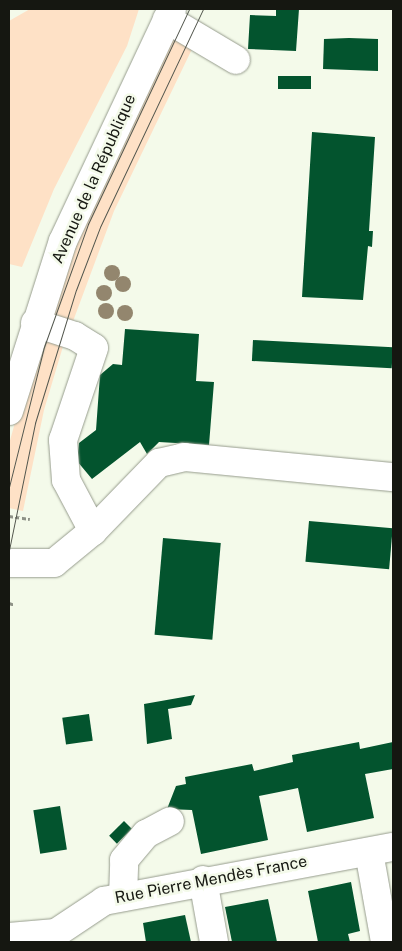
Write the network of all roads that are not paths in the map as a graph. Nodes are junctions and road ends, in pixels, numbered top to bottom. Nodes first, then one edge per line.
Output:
1 (170, 14) edge
2 (236, 60) dead end
3 (35, 323) junction
4 (9, 411) edge
5 (393, 477) edge
6 (94, 531) junction
7 (9, 563) edge
8 (170, 821) dead end
9 (381, 849) edge
10 (203, 880) junction
11 (123, 897) junction
12 (9, 937) edge
13 (214, 942) edge
14 (385, 942) edge

1 - 2 street
1 - 3 street, Avenue de la République
3 - 4 street, Avenue de la République
3 - 6 street
5 - 6 street
6 - 7 street
8 - 11 street
9 - 10 street, Rue Pierre Mendès France
9 - 14 street
10 - 11 street, Rue Pierre Mendès France
10 - 13 street
11 - 12 street, Rue Pierre Mendès France

